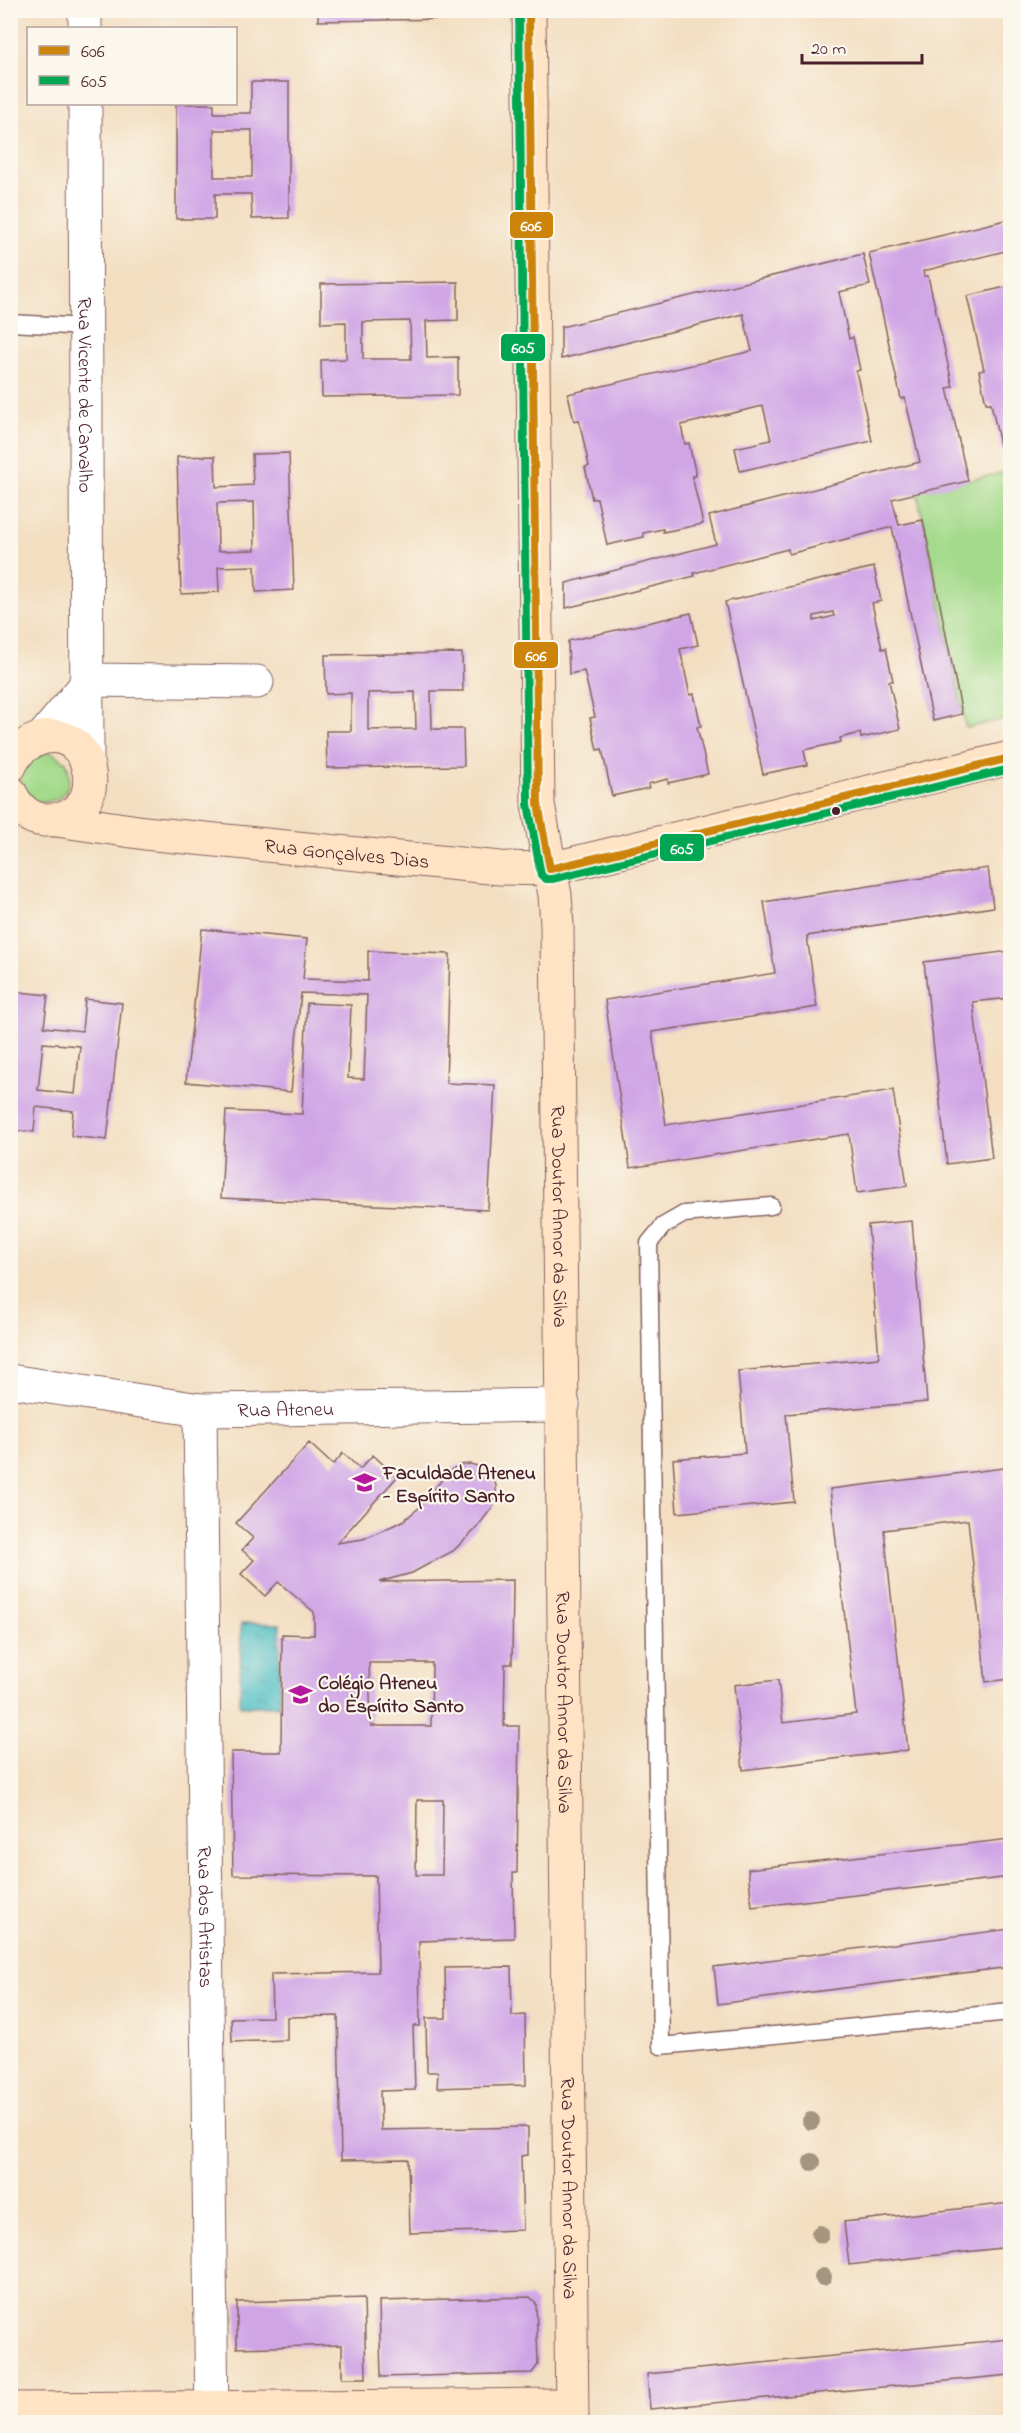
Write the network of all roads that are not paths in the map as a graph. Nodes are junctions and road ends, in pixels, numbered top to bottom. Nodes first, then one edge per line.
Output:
1 (85, 10) edge
2 (529, 10) edge
3 (85, 27) edge
4 (85, 105) edge
5 (10, 323) edge
6 (87, 327) junction
7 (257, 682) dead end
8 (86, 683) junction
9 (42, 738) junction
10 (1011, 758) edge
11 (12, 760) edge
12 (89, 768) junction
13 (26, 809) edge
14 (145, 833) junction
15 (550, 869) junction
16 (771, 1206) dead end
17 (10, 1381) edge
18 (563, 1405) junction
19 (200, 1410) junction
20 (1011, 2012) edge
21 (10, 2409) edge
22 (571, 2414) edge
23 (212, 2415) edge

1 - 3 street
2 - 15 street, Rua Doutor Annor da Silva
4 - 6 street, Rua Vicente de Carvalho
5 - 6 lane
6 - 8 street, Rua Vicente de Carvalho
7 - 8 street
8 - 9 street
8 - 12 street, Rua Vicente de Carvalho
9 - 11 street
9 - 12 street
10 - 15 street, Rua Gonçalves Dias
12 - 13 street
12 - 14 street
13 - 14 street, Rua Gonçalves Dias
14 - 15 street, Rua Gonçalves Dias
15 - 18 street, Rua Doutor Annor da Silva
16 - 20 lane
17 - 19 street, Rua Ateneu
18 - 19 street, Rua Ateneu
18 - 22 street, Rua Doutor Annor da Silva
19 - 23 street, Rua dos Artistas
21 - 23 street
22 - 23 street

